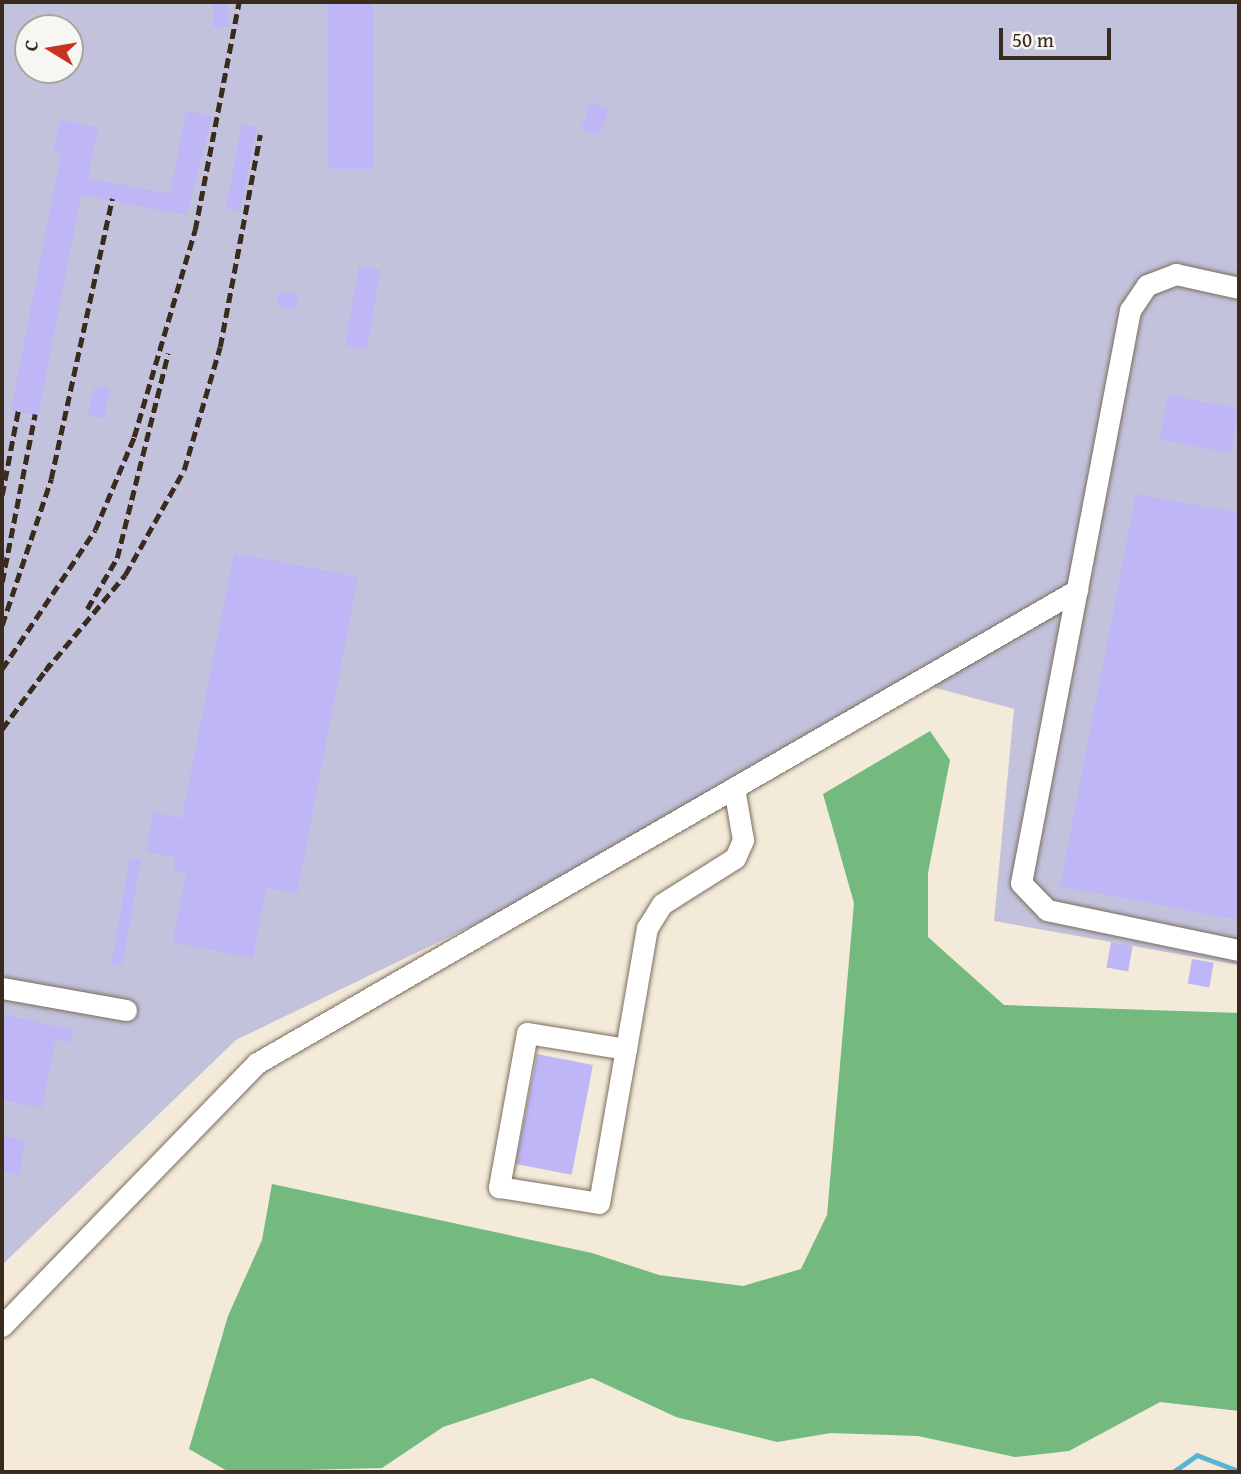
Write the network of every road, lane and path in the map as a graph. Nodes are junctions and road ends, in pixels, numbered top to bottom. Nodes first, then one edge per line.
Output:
1 (1239, 288) edge
2 (1077, 590) junction
3 (734, 788) junction
4 (1239, 950) edge
5 (2, 988) edge
6 (126, 1010) dead end
7 (626, 1049) junction
8 (2, 1326) edge

1 - 2 lane
2 - 3 lane
2 - 4 lane
3 - 7 lane
3 - 8 lane
5 - 6 lane
7 - 7 lane

